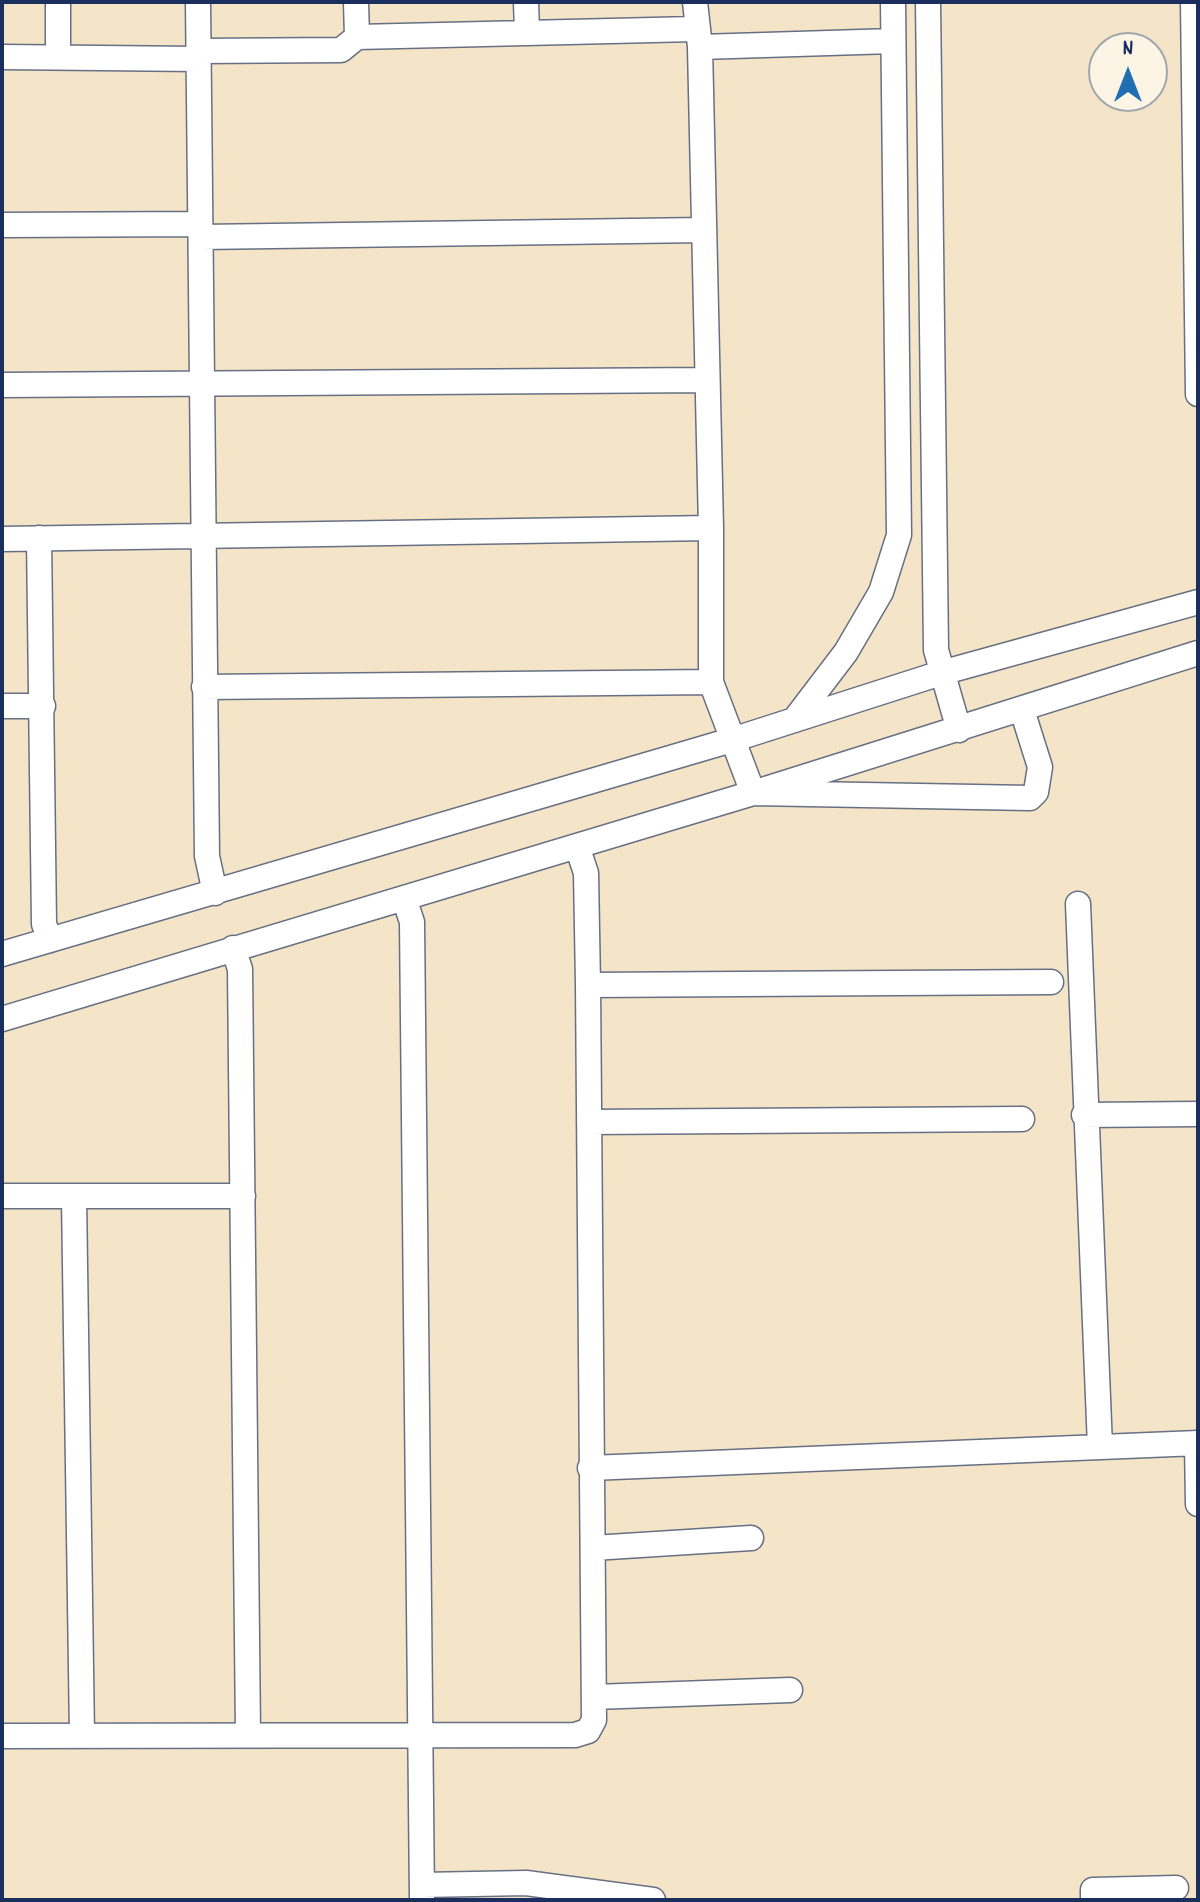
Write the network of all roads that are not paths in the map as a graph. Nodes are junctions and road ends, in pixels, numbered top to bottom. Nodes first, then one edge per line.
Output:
1 (58, 2) edge
2 (198, 2) edge
3 (356, 2) edge
4 (526, 2) edge
5 (695, 2) edge
6 (893, 2) edge
7 (928, 2) edge
8 (1193, 2) edge
9 (527, 32) junction
10 (357, 37) junction
11 (698, 38) junction
12 (893, 41) junction
13 (198, 55) junction
14 (2, 57) edge
15 (58, 57) junction
16 (2, 225) edge
17 (201, 230) junction
18 (703, 230) junction
19 (898, 374) junction
20 (933, 374) junction
21 (706, 380) junction
22 (202, 384) junction
23 (2, 385) edge
24 (1198, 394) edge
25 (711, 528) junction
26 (39, 538) junction
27 (202, 538) junction
28 (2, 539) edge
29 (894, 556) junction
30 (934, 556) junction
31 (1198, 602) edge
32 (1198, 653) edge
33 (941, 673) junction
34 (711, 682) junction
35 (204, 687) junction
36 (2, 706) edge
37 (43, 706) junction
38 (1022, 710) junction
39 (795, 719) junction
40 (959, 730) junction
41 (735, 739) junction
42 (753, 793) junction
43 (577, 846) junction
44 (215, 893) junction
45 (404, 898) junction
46 (1078, 904) dead end
47 (50, 940) junction
48 (233, 948) junction
49 (2, 954) edge
50 (1051, 982) dead end
51 (588, 985) junction
52 (2, 1019) edge
53 (1198, 1114) edge
54 (1084, 1115) junction
55 (1022, 1119) dead end
56 (589, 1122) junction
57 (2, 1196) edge
58 (243, 1196) junction
59 (74, 1197) junction
60 (1197, 1443) edge
61 (1100, 1447) junction
62 (590, 1468) junction
63 (1198, 1504) edge
64 (751, 1538) dead end
65 (593, 1548) junction
66 (790, 1690) dead end
67 (594, 1697) junction
68 (248, 1734) junction
69 (421, 1735) junction
70 (2, 1736) edge
71 (82, 1736) junction
72 (1176, 1888) dead end
73 (422, 1893) edge
74 (653, 1900) edge
75 (1093, 1900) edge

1 - 15 street
2 - 13 street
3 - 10 street
4 - 9 street
5 - 11 street
6 - 12 street
7 - 20 street
8 - 24 street
9 - 10 street
9 - 11 street
10 - 13 street
11 - 12 street
11 - 18 street
12 - 19 street
13 - 15 street
13 - 17 street
14 - 15 street
16 - 17 street
17 - 18 street
17 - 22 street
18 - 21 street
19 - 20 street
19 - 29 street
20 - 30 street
21 - 22 street
21 - 25 street
22 - 23 street
22 - 27 street
25 - 27 street
25 - 34 street
26 - 27 street
26 - 28 street
26 - 37 street
27 - 35 street
29 - 30 street
29 - 39 street
30 - 33 street
31 - 33 street
32 - 38 street
33 - 39 street
33 - 40 street
34 - 35 street
34 - 41 street
35 - 44 street
36 - 37 street
37 - 47 street
38 - 40 street
38 - 42 street
39 - 41 street
40 - 42 street
41 - 42 street
41 - 44 street
42 - 43 street
43 - 45 street
43 - 51 street
44 - 47 street
45 - 48 street
45 - 69 street
46 - 54 street
47 - 49 street
48 - 52 street
48 - 58 street
50 - 51 street
51 - 56 street
53 - 54 street
54 - 61 street
55 - 56 street
56 - 62 street
57 - 59 street
58 - 59 street
58 - 68 street
59 - 71 street
60 - 61 street
60 - 63 street
61 - 62 street
62 - 65 street
64 - 65 street
65 - 67 street
66 - 67 street
67 - 69 street
68 - 69 street
68 - 71 street
69 - 73 street
70 - 71 street
72 - 75 street
73 - 74 street

